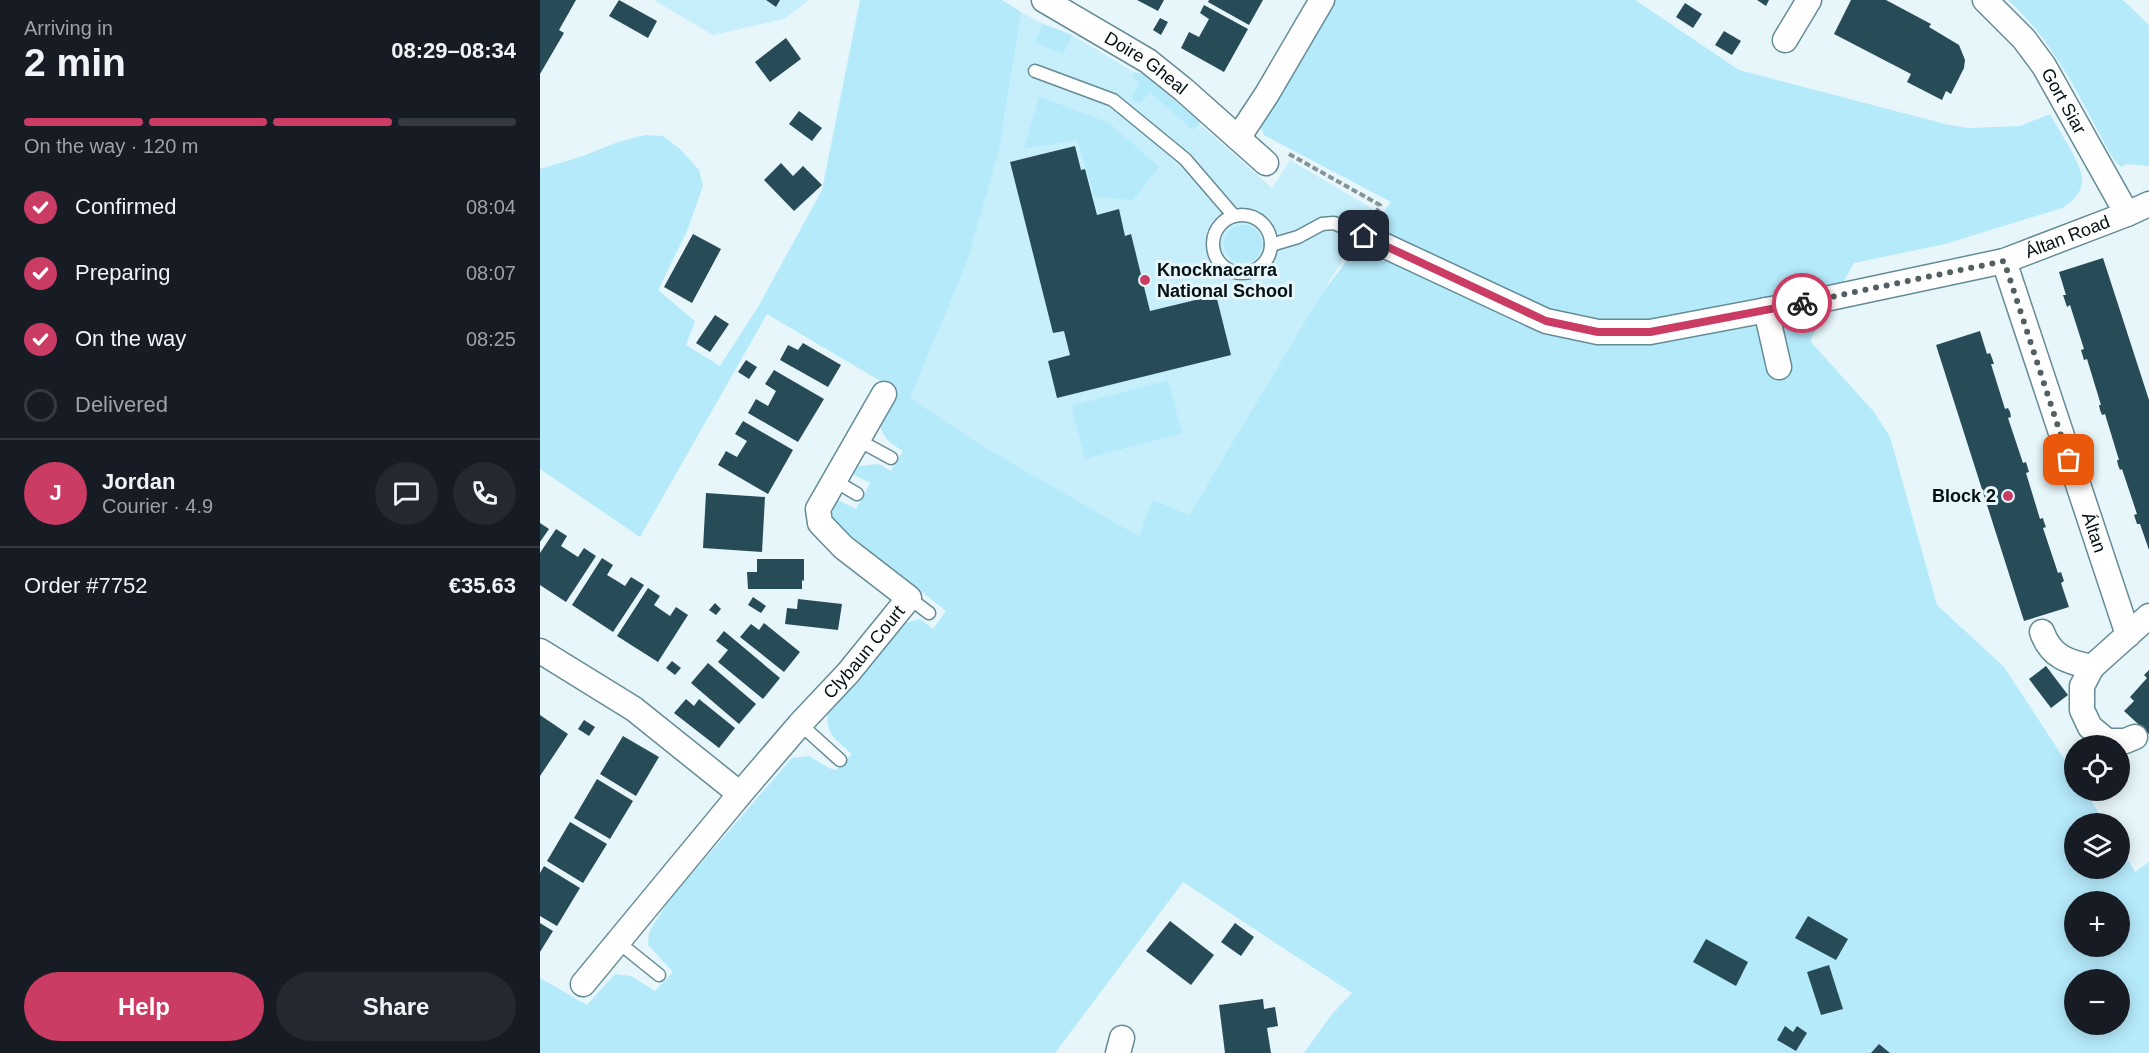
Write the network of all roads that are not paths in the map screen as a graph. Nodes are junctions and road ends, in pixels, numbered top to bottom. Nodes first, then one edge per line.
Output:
1 (1044, 0) edge
2 (1322, 0) edge
3 (1809, 0) edge
4 (1985, 0) edge
5 (1785, 40) dead end
6 (1035, 71) dead end
7 (1238, 138) junction
8 (1266, 163) road end
9 (2149, 204) edge
10 (2127, 214) junction
11 (1234, 216) junction
12 (1364, 236) joint
13 (1271, 244) junction
14 (2004, 261) junction
15 (1766, 310) junction
16 (1779, 367) dead end
17 (884, 394) dead end
18 (858, 440) junction
19 (891, 458) dead end
20 (835, 481) junction
21 (857, 494) dead end
22 (909, 598) junction
23 (929, 613) dead end
24 (2149, 616) edge
25 (2042, 632) dead end
26 (2128, 635) junction
27 (540, 651) edge
28 (2092, 668) junction
29 (800, 724) junction
30 (2135, 737) dead end
31 (840, 760) dead end
32 (740, 794) junction
33 (618, 942) junction
34 (659, 975) dead end
35 (584, 984) dead end

1 - 7 street, Doire Gheal
2 - 7 street
3 - 5 street
4 - 10 street, Gort Siar
6 - 11 lane
7 - 8 street, Doire Gheal
9 - 10 street, Áltan Road
10 - 14 street, Áltan Road
11 - 13 lane
11 - 13 lane
12 - 13 lane
12 - 15 street, Áltan Road
14 - 15 street, Áltan Road
14 - 26 street, Áltan
15 - 16 street
17 - 18 street, Clybaun Court
18 - 19 lane
18 - 20 street, Clybaun Court
20 - 21 lane
20 - 22 street, Clybaun Court
22 - 23 lane
22 - 29 street, Clybaun Court
24 - 26 street
25 - 28 street
26 - 28 street
27 - 32 street
28 - 30 street
29 - 31 lane
29 - 32 street, Clybaun Court
32 - 33 street, Clybaun Court
33 - 34 lane
33 - 35 street, Clybaun Court

